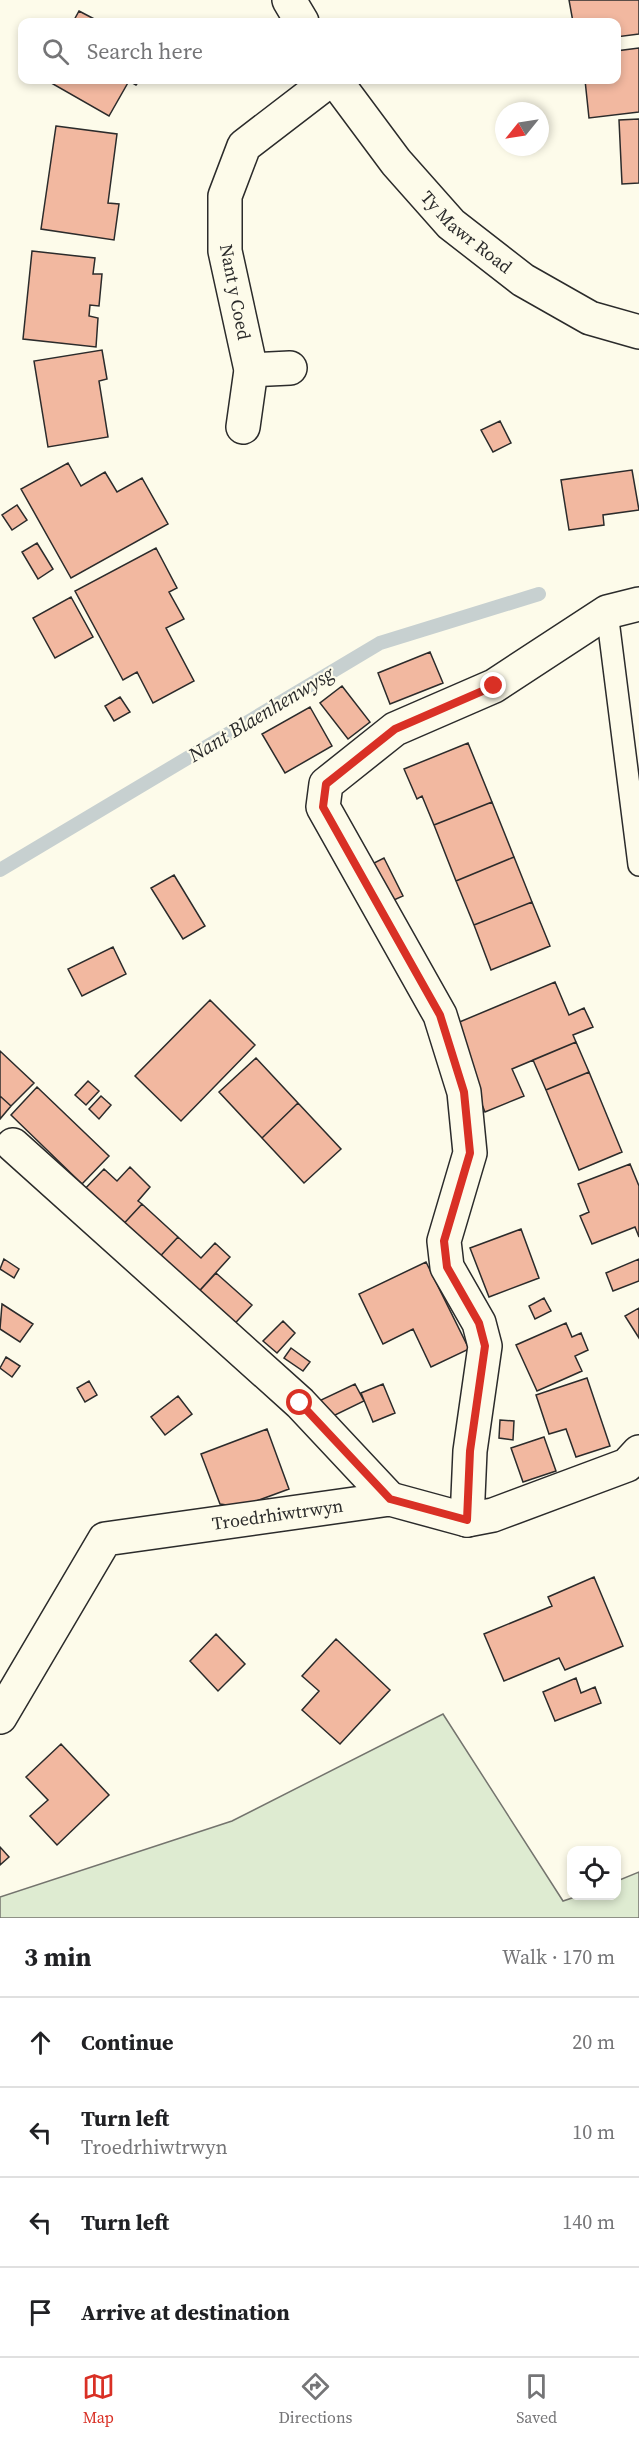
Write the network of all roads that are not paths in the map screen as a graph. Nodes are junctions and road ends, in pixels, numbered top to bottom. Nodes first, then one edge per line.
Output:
1 (290, 0) edge
2 (300, 18) edge
3 (325, 84) edge
4 (338, 84) edge
5 (639, 332) edge
6 (290, 368) dead end
7 (251, 370) junction
8 (243, 427) dead end
9 (639, 604) edge
10 (607, 612) junction
11 (639, 865) edge
12 (13, 1145) dead end
13 (639, 1452) edge
14 (390, 1499) junction
15 (467, 1520) junction
16 (0, 1717) edge

1 - 2 street
3 - 7 street, Nant y Coed
4 - 5 street, Ty Mawr Road
6 - 7 street
7 - 8 street, Nant y Coed
9 - 10 street
10 - 11 lane
10 - 15 street
12 - 14 street
13 - 15 street, Troedrhiwtrwyn
14 - 15 street, Troedrhiwtrwyn
14 - 16 street, Troedrhiwtrwyn

